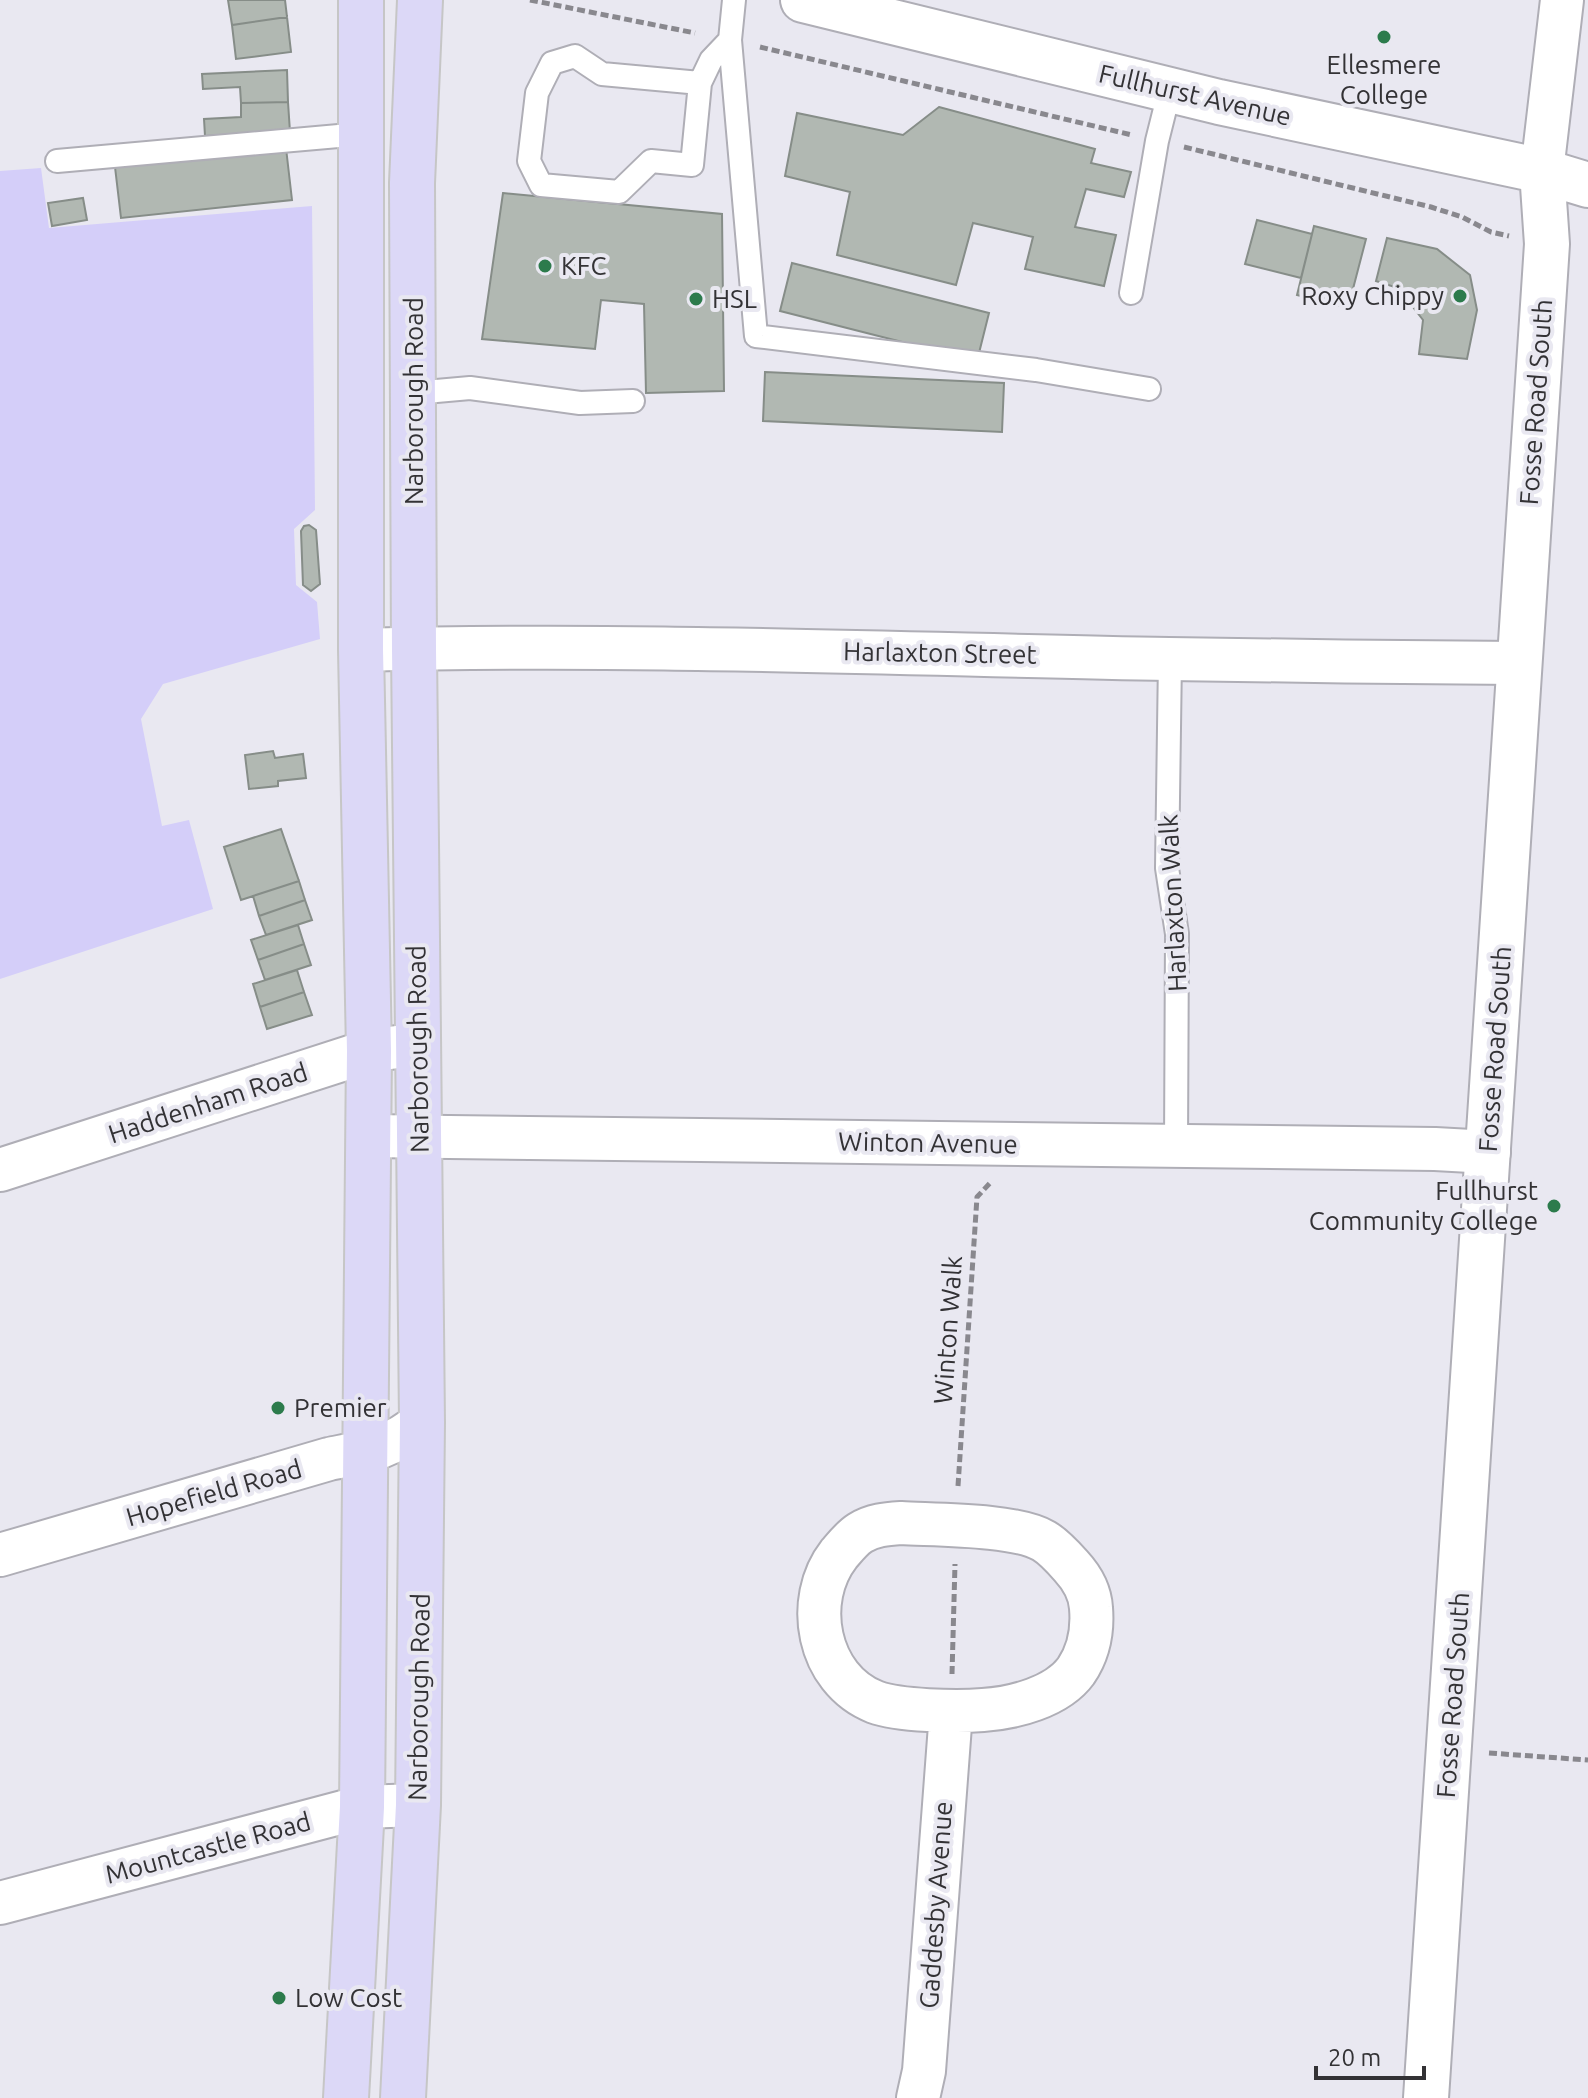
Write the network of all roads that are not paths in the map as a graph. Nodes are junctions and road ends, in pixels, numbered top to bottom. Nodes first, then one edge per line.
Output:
1 (361, 0) edge
2 (420, 0) edge
3 (734, 0) edge
4 (803, 0) edge
5 (1562, 0) edge
6 (730, 40) junction
7 (700, 83) junction
8 (1170, 89) junction
9 (361, 134) junction
10 (57, 161) dead end
11 (1542, 171) junction
12 (1588, 185) edge
13 (1131, 293) dead end
14 (1149, 389) dead end
15 (414, 393) junction
16 (633, 401) dead end
17 (414, 649) junction
18 (361, 650) junction
19 (1170, 659) junction
20 (1519, 663) junction
21 (418, 1044) junction
22 (369, 1051) junction
23 (419, 1135) junction
24 (368, 1136) junction
25 (1176, 1146) junction
26 (1489, 1152) junction
27 (0, 1170) edge
28 (422, 1422) junction
29 (366, 1452) junction
30 (0, 1555) edge
31 (951, 1712) junction
32 (418, 1805) junction
33 (362, 1807) junction
34 (0, 1903) edge
35 (346, 2098) edge
36 (403, 2098) edge
37 (918, 2098) edge
38 (1426, 2098) edge

1 - 9 main road, Narborough Road
2 - 15 main road, Narborough Road
3 - 6 lane
4 - 8 street, Fullhurst Avenue
5 - 11 street, Fosse Road South
6 - 7 lane
6 - 14 lane
7 - 7 lane
8 - 11 street, Fullhurst Avenue
8 - 13 lane
9 - 10 lane
9 - 18 main road, Narborough Road
11 - 12 street, Fullhurst Avenue
11 - 20 street, Fosse Road South
15 - 16 lane
15 - 17 main road, Narborough Road
17 - 18 street, Harlaxton Street
17 - 19 street, Harlaxton Street
17 - 21 main road, Narborough Road
18 - 22 main road, Narborough Road
19 - 20 street, Harlaxton Street
19 - 25 lane, Harlaxton Walk
20 - 26 street, Fosse Road South
21 - 22 street, Haddenham Road
21 - 23 main road, Narborough Road
22 - 24 main road, Narborough Road
22 - 27 street, Haddenham Road
23 - 24 street, Winton Avenue
23 - 25 street, Winton Avenue
23 - 28 main road, Narborough Road
24 - 29 main road, Narborough Road
25 - 26 street, Winton Avenue
26 - 38 street, Fosse Road South
28 - 29 street, Hopefield Road
28 - 32 main road, Narborough Road
29 - 30 street, Hopefield Road
29 - 33 main road, Narborough Road
31 - 31 street
31 - 37 street, Gaddesby Avenue
32 - 33 street, Mountcastle Road
32 - 36 main road, Narborough Road
33 - 34 street, Mountcastle Road
33 - 35 main road, Narborough Road

